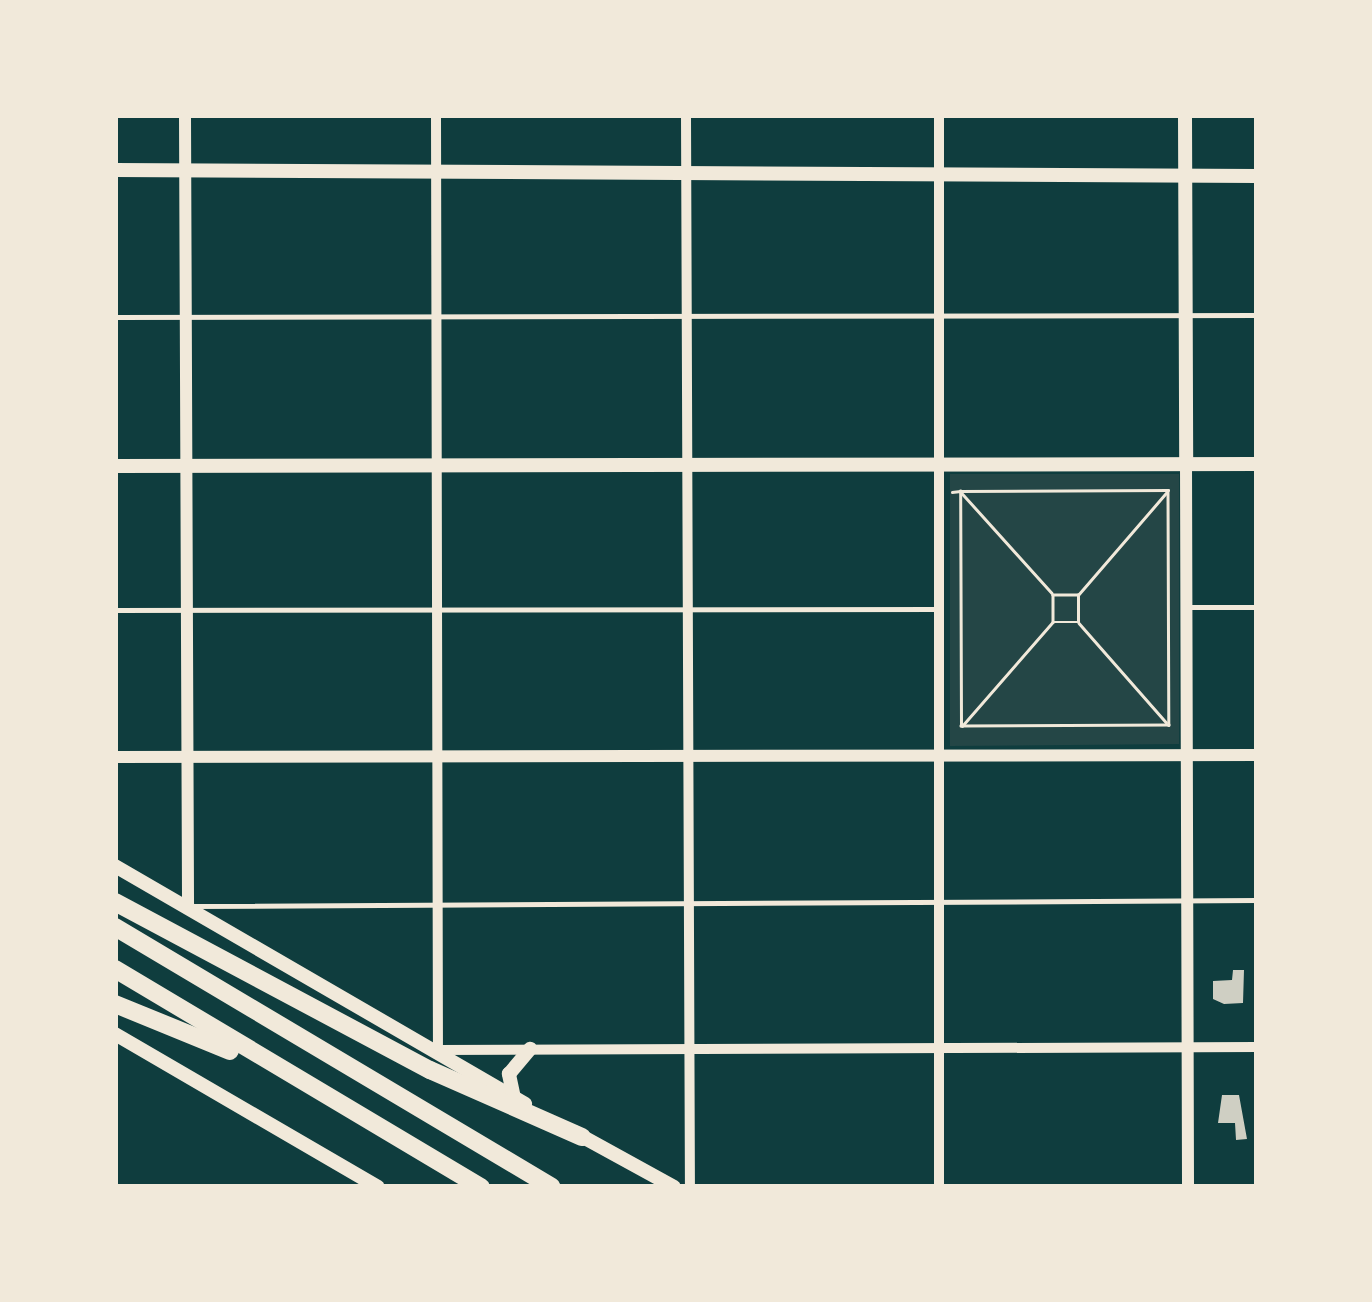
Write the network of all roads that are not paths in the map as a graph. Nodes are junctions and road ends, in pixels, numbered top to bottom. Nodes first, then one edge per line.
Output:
1 (185, 115) edge
2 (436, 115) edge
3 (686, 115) edge
4 (938, 115) edge
5 (1185, 115) edge
6 (115, 170) edge
7 (185, 170) junction
8 (436, 170) junction
9 (686, 171) junction
10 (939, 174) junction
11 (1185, 176) junction
12 (1257, 176) edge
13 (1186, 315) junction
14 (1257, 315) edge
15 (687, 316) junction
16 (184, 317) junction
17 (938, 317) junction
18 (115, 318) edge
19 (437, 318) junction
20 (688, 463) junction
21 (438, 464) junction
22 (938, 464) junction
23 (1186, 464) junction
24 (1257, 464) edge
25 (115, 466) edge
26 (184, 466) junction
27 (1187, 607) junction
28 (1257, 607) edge
29 (688, 609) junction
30 (939, 609) junction
31 (115, 610) edge
32 (186, 610) junction
33 (437, 610) junction
34 (940, 755) junction
35 (1187, 755) junction
36 (1257, 755) edge
37 (187, 756) junction
38 (689, 756) junction
39 (115, 757) edge
40 (437, 758) junction
41 (115, 866) edge
42 (1188, 900) junction
43 (1257, 900) edge
44 (115, 902) edge
45 (689, 902) junction
46 (437, 904) junction
47 (940, 904) junction
48 (188, 906) junction
49 (115, 927) edge
50 (115, 969) edge
51 (115, 1004) edge
52 (115, 1034) edge
53 (1189, 1047) junction
54 (1257, 1047) edge
55 (530, 1049) junction
56 (940, 1049) junction
57 (438, 1050) junction
58 (689, 1051) junction
59 (279, 1072) junction
60 (514, 1098) junction
61 (582, 1137) junction
62 (378, 1187) edge
63 (481, 1187) edge
64 (552, 1187) edge
65 (674, 1187) edge
66 (690, 1187) edge
67 (939, 1187) edge
68 (1188, 1187) edge

1 - 7 street
2 - 8 street
3 - 9 street
4 - 10 street
5 - 11 main road
6 - 7 main road
7 - 8 main road
7 - 16 street
8 - 9 main road
8 - 19 street
9 - 10 main road
9 - 15 street
10 - 11 main road
10 - 17 street
11 - 12 main road
11 - 13 main road
13 - 14 lane
13 - 17 lane
13 - 23 main road
15 - 17 lane
15 - 19 lane
15 - 20 street
16 - 18 lane
16 - 19 lane
16 - 26 street
17 - 22 street
19 - 21 street
20 - 21 main road
20 - 22 main road
20 - 29 street
21 - 26 main road
21 - 33 street
22 - 23 main road
22 - 30 street
23 - 24 main road
23 - 27 street
25 - 26 main road
26 - 32 street
27 - 28 lane
27 - 35 street
29 - 30 lane
29 - 33 lane
29 - 38 street
30 - 34 street
31 - 32 lane
32 - 33 lane
32 - 37 street
33 - 40 street
34 - 35 street
34 - 38 street
34 - 47 street
35 - 36 street
35 - 42 street
37 - 39 street
37 - 40 street
37 - 48 street
38 - 40 street
38 - 45 street
40 - 46 street
41 - 48 main road
42 - 43 lane
42 - 47 lane
42 - 53 street
44 - 61 highway
45 - 46 lane
45 - 47 lane
45 - 58 street
46 - 48 lane
46 - 57 street
47 - 56 street
48 - 57 main road
49 - 64 highway
50 - 59 highway
51 - 59 highway
52 - 62 main road
53 - 54 street
53 - 56 street
53 - 68 street
55 - 57 street
55 - 58 street
55 - 60 main road
56 - 58 street
56 - 67 street
57 - 60 main road
58 - 66 street
59 - 63 highway
60 - 61 main road
61 - 65 main road

